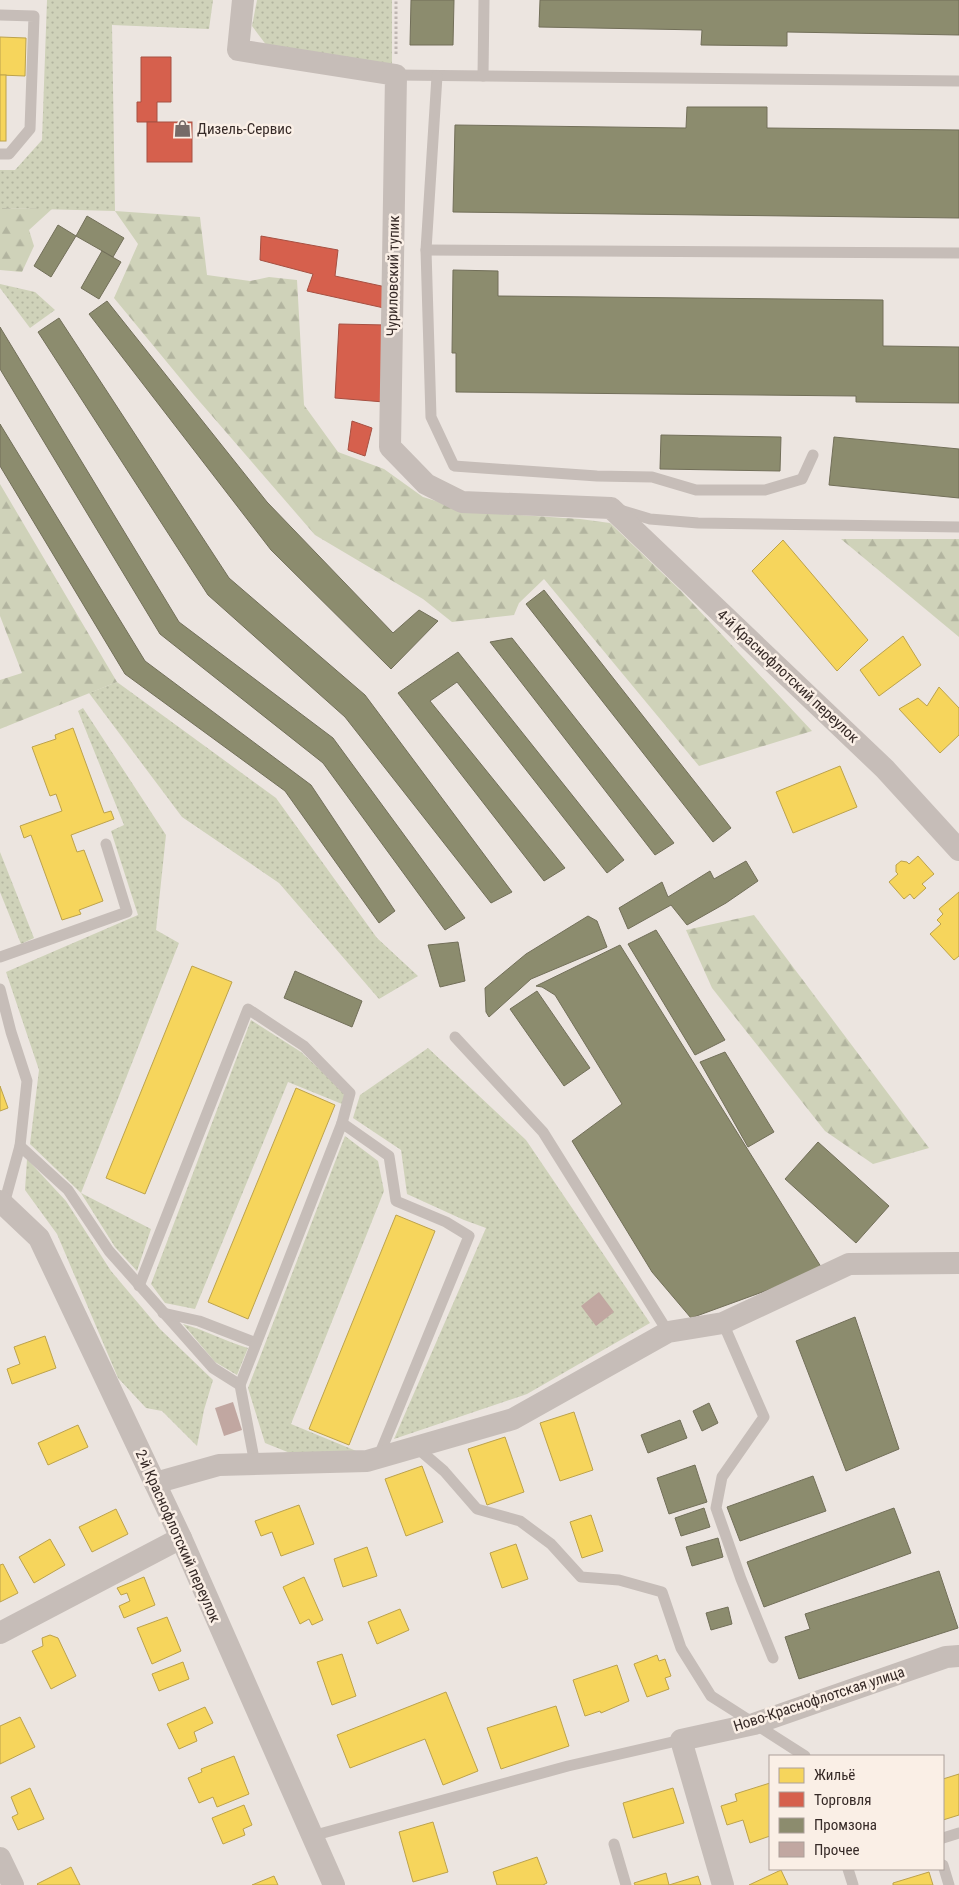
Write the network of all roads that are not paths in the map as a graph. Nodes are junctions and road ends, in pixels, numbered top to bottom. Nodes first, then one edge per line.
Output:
1 (243, 0) edge
2 (484, 0) edge
3 (0, 15) edge
4 (396, 76) junction
5 (437, 76) junction
6 (483, 76) junction
7 (959, 81) edge
8 (0, 154) edge
9 (426, 250) junction
10 (959, 253) edge
11 (813, 455) dead end
12 (611, 508) junction
13 (959, 527) edge
14 (106, 844) dead end
15 (959, 850) edge
16 (0, 957) edge
17 (0, 989) edge
18 (6, 1034) edge
19 (455, 1037) dead end
20 (342, 1123) junction
21 (20, 1146) junction
22 (2, 1203) edge
23 (959, 1263) edge
24 (139, 1286) junction
25 (163, 1313) junction
26 (722, 1323) junction
27 (668, 1332) junction
28 (256, 1343) junction
29 (240, 1385) junction
30 (416, 1447) junction
31 (378, 1458) junction
32 (255, 1464) junction
33 (155, 1483) junction
34 (180, 1538) junction
35 (0, 1633) edge
36 (959, 1656) edge
37 (773, 1658) dead end
38 (754, 1724) junction
39 (680, 1740) junction
40 (803, 1755) edge
41 (959, 1833) edge
42 (312, 1836) junction
43 (944, 1838) edge
44 (614, 1844) dead end
45 (0, 1858) edge
46 (944, 1868) edge
47 (848, 1870) edge
48 (13, 1885) edge
49 (334, 1885) edge
50 (626, 1885) edge
51 (723, 1885) edge
52 (853, 1885) edge
53 (949, 1885) edge

1 - 4 street
2 - 6 lane
3 - 8 lane
4 - 5 lane
4 - 12 street, Чуриловский тупик
5 - 6 lane
5 - 9 lane
6 - 7 lane
9 - 10 lane
9 - 11 lane
12 - 13 lane
12 - 15 street, 4-й Краснофлотский переулок
14 - 16 lane
17 - 18 lane
18 - 21 lane
19 - 27 lane
20 - 24 lane
20 - 28 lane
20 - 31 lane
21 - 22 lane
21 - 24 lane
22 - 33 street, 2-й Краснофлотский переулок
23 - 26 street
24 - 25 lane
25 - 28 lane
25 - 29 lane
26 - 27 street
26 - 37 lane
27 - 30 street
28 - 29 lane
29 - 32 lane
30 - 31 street
30 - 38 lane
31 - 32 street
32 - 33 street
33 - 34 street, 2-й Краснофлотский переулок
34 - 35 street
34 - 42 street, 2-й Краснофлотский переулок
36 - 38 street, Ново-Краснофлотская улица
38 - 39 street, Ново-Краснофлотская улица
38 - 40 lane
39 - 42 lane
39 - 51 street
41 - 43 lane
42 - 49 street, 2-й Краснофлотский переулок
44 - 50 lane
45 - 48 street
46 - 53 lane
47 - 52 lane

